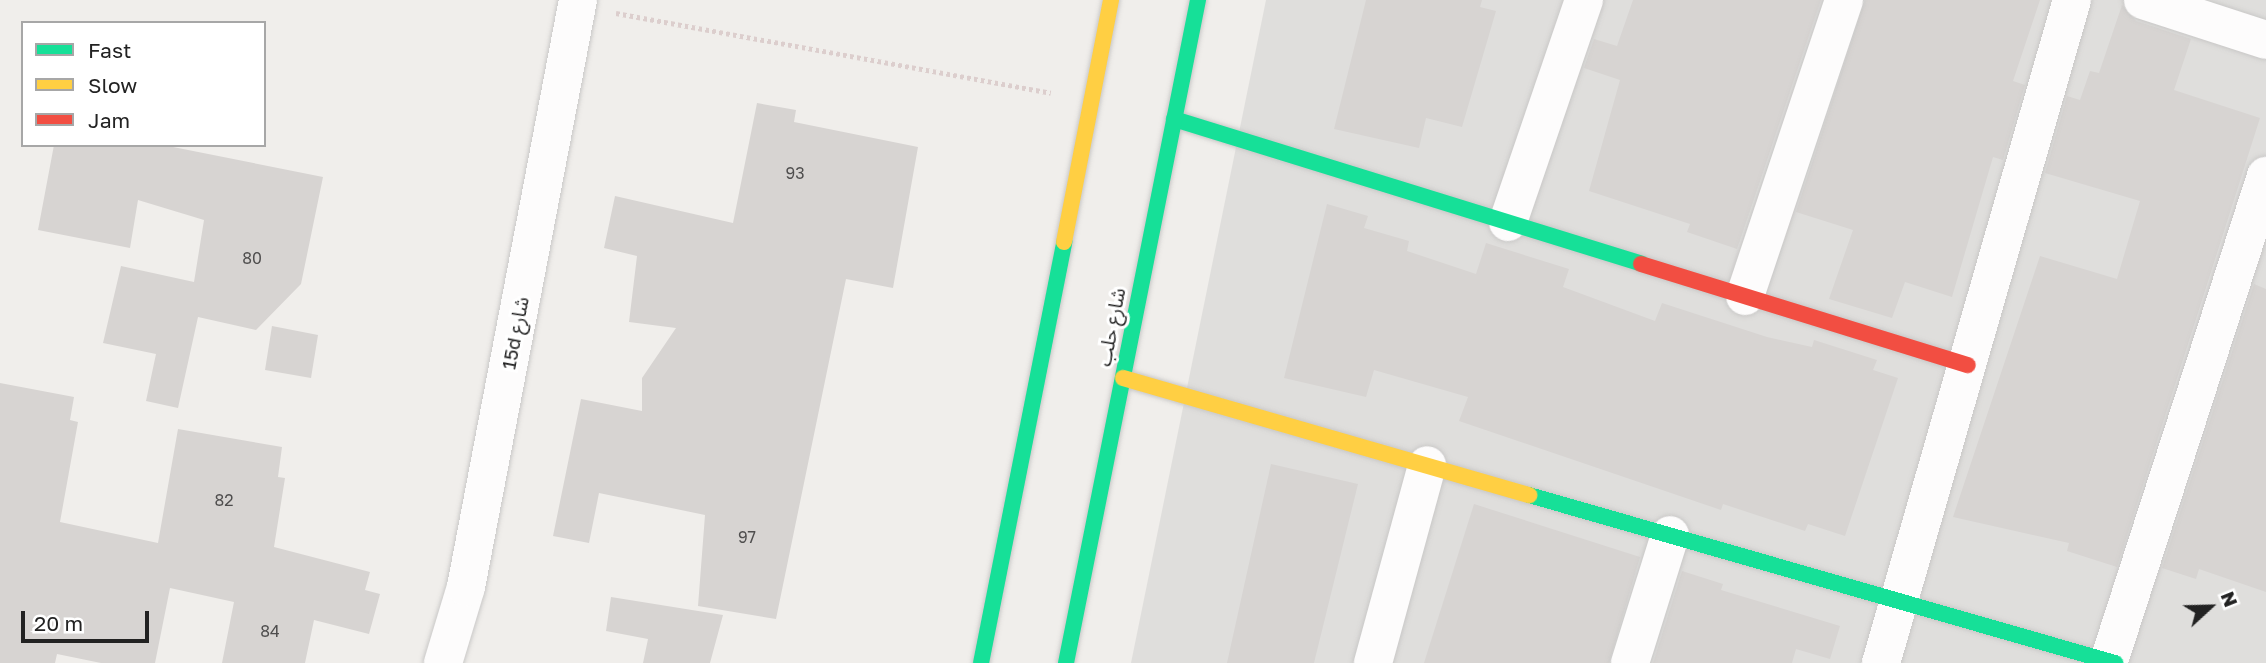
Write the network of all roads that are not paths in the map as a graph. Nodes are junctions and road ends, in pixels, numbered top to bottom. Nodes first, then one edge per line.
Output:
1 (1111, 0) edge
2 (1198, 0) edge
3 (1584, 0) edge
4 (1844, 0) edge
5 (2072, 0) edge
6 (2143, 0) edge
7 (578, 3) edge
8 (2266, 40) edge
9 (1174, 119) junction
10 (2266, 176) edge
11 (1508, 222) junction
12 (1745, 296) junction
13 (1968, 365) junction
14 (1123, 377) junction
15 (1427, 464) junction
16 (1670, 534) junction
17 (1899, 600) junction
18 (2111, 662) edge
19 (443, 663) edge
20 (981, 663) edge
21 (1066, 663) edge
22 (1373, 663) edge
23 (1630, 663) edge
24 (1881, 663) edge

1 - 20 street
2 - 9 street, شارع حلب
3 - 11 street
4 - 12 street
5 - 13 street
6 - 8 street
7 - 19 street, 15d شارع
9 - 11 street
9 - 14 street, شارع حلب
10 - 18 street
11 - 12 street
12 - 13 street
13 - 17 street
14 - 15 street
14 - 21 street, شارع حلب
15 - 16 street
15 - 22 street
16 - 17 street
16 - 23 street
17 - 18 street
17 - 24 street

